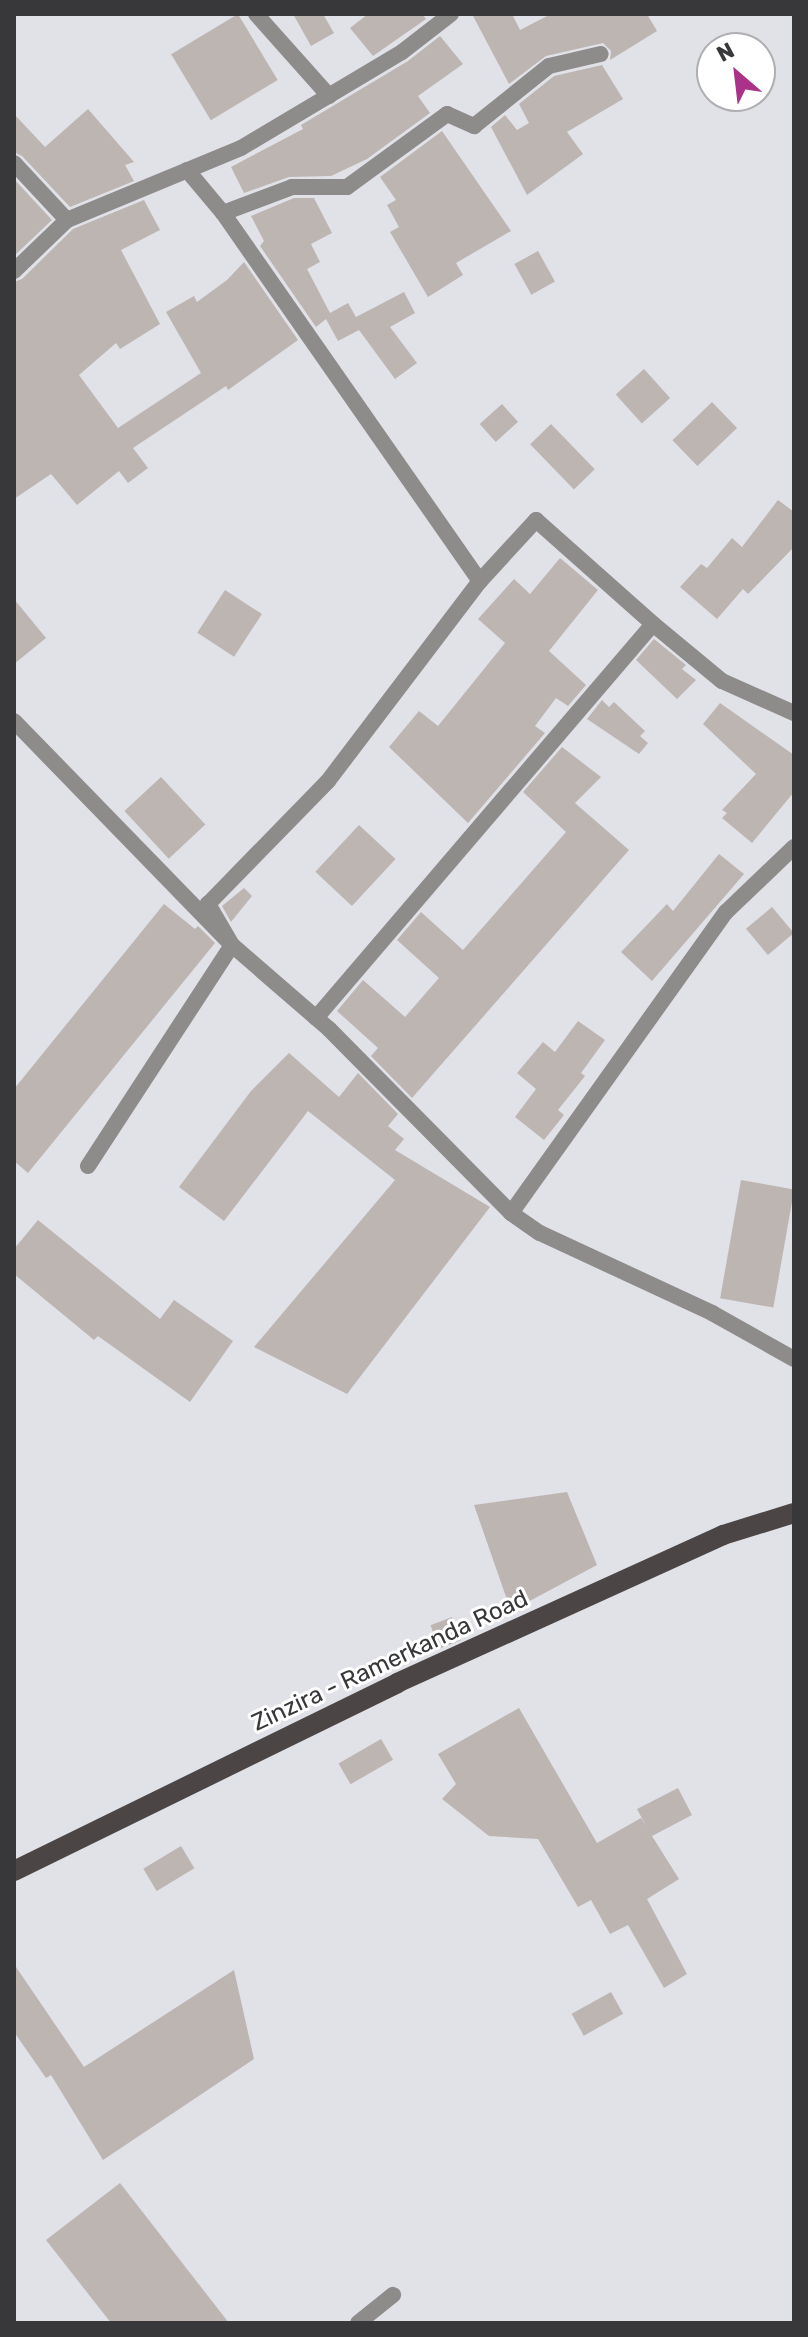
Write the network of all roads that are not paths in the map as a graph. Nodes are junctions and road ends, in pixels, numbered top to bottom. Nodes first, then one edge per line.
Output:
1 (256, 14) edge
2 (451, 14) edge
3 (601, 54) dead end
4 (329, 96) junction
5 (14, 163) edge
6 (187, 170) junction
7 (223, 213) junction
8 (67, 220) junction
9 (14, 271) edge
10 (480, 581) junction
11 (653, 624) junction
12 (794, 713) edge
13 (14, 721) edge
14 (794, 847) edge
15 (232, 945) junction
16 (316, 1018) junction
17 (88, 1166) dead end
18 (511, 1213) junction
19 (794, 1359) edge
20 (794, 1513) edge
21 (14, 1871) edge
22 (393, 2295) dead end
23 (358, 2323) edge

1 - 4 street
2 - 4 street
3 - 7 street
4 - 6 street
5 - 8 street
6 - 7 street
6 - 8 street
7 - 10 street
8 - 9 street
10 - 11 street
10 - 15 street
11 - 12 street
11 - 16 street
13 - 15 street
14 - 18 street
15 - 16 street
15 - 17 street
16 - 18 street
18 - 19 street
20 - 21 main road, Zinzira - Ramerkanda Road
22 - 23 street

